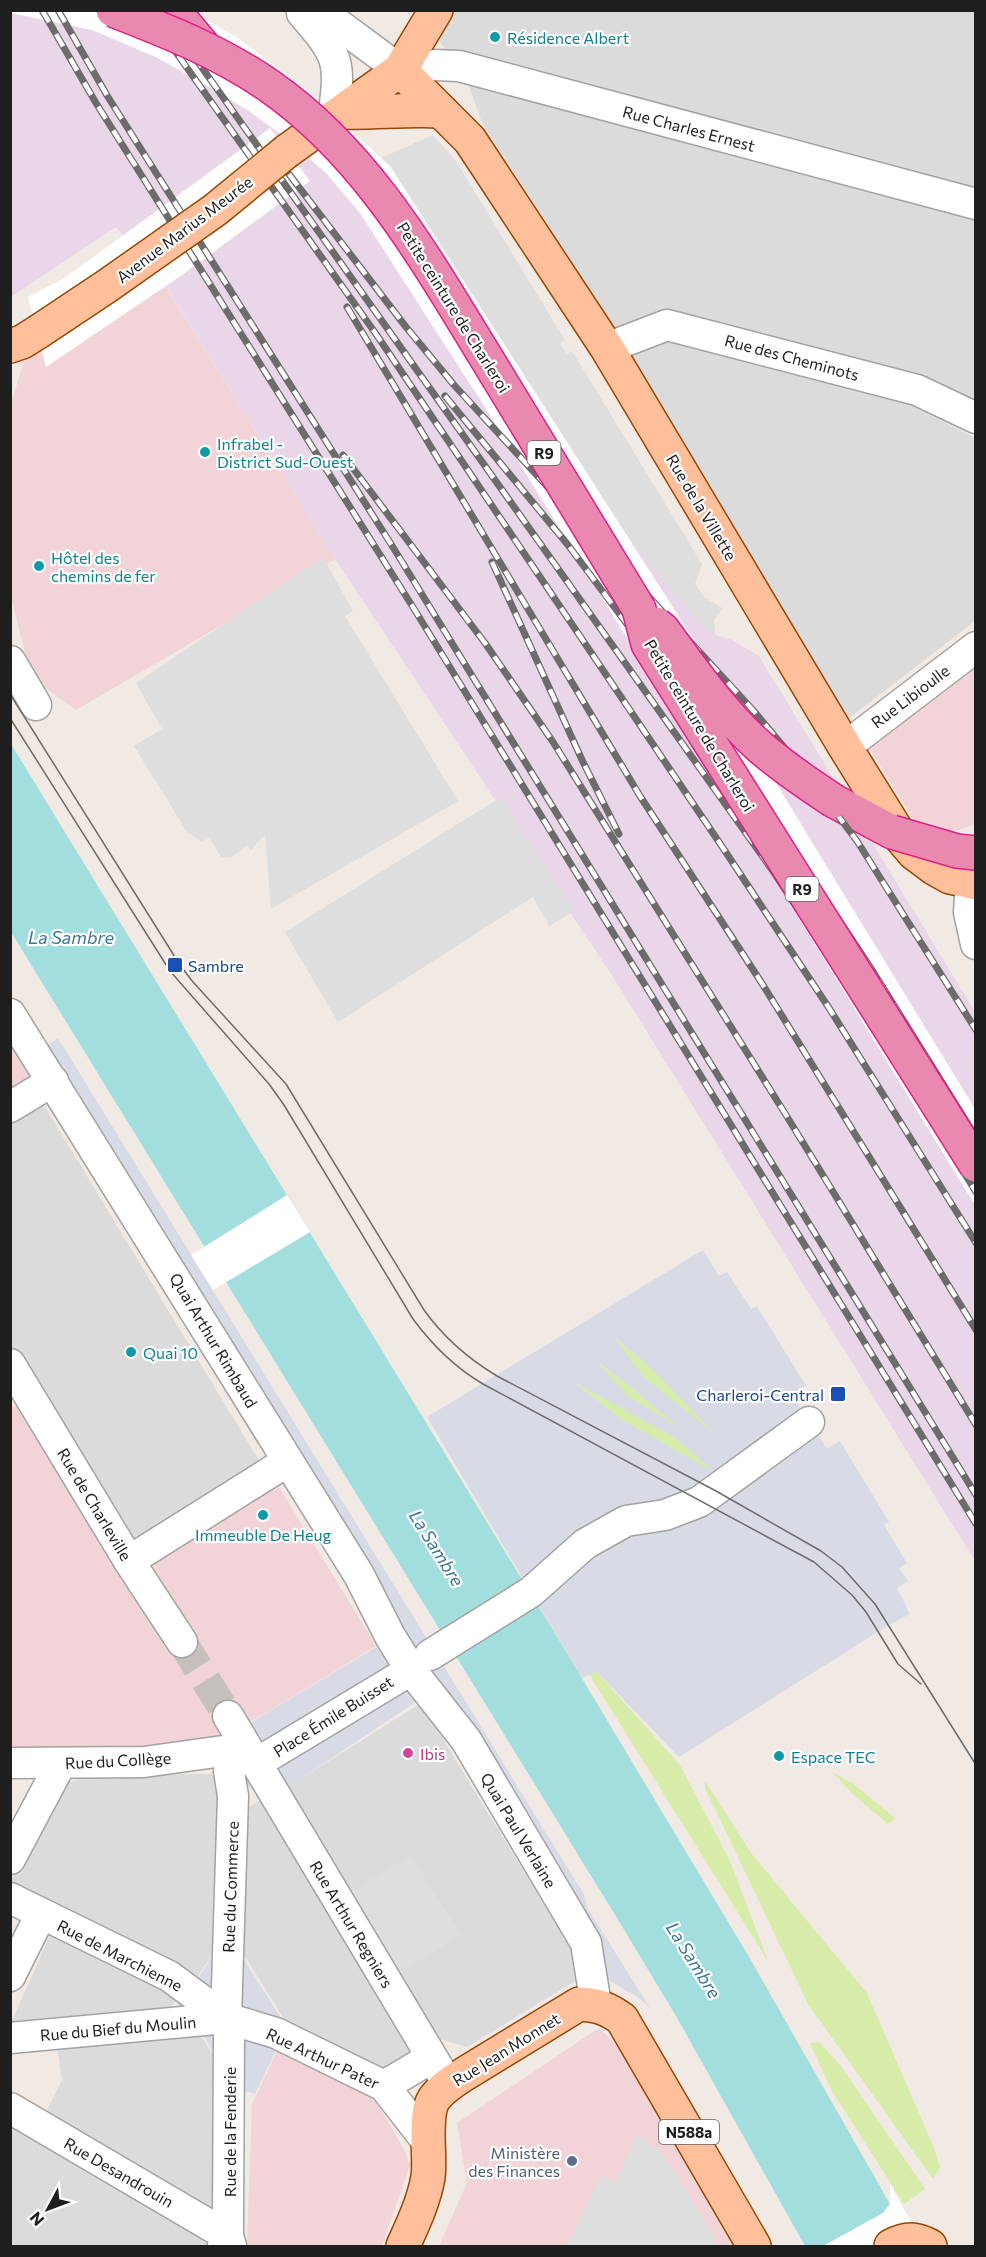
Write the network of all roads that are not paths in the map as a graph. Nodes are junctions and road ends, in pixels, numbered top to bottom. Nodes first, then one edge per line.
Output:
1 (112, 10) edge
2 (166, 10) edge
3 (300, 10) edge
4 (319, 10) edge
5 (436, 10) edge
6 (205, 48) junction
7 (400, 70) junction
8 (441, 111) junction
9 (338, 115) junction
10 (975, 204) edge
11 (20, 344) edge
12 (607, 348) junction
13 (975, 418) edge
14 (639, 609) junction
15 (975, 647) edge
16 (10, 661) edge
17 (36, 705) dead end
18 (844, 747) junction
19 (974, 873) edge
20 (975, 944) edge
21 (10, 1014) edge
22 (53, 1081) junction
23 (10, 1107) edge
24 (975, 1164) edge
25 (10, 1364) edge
26 (18, 1393) edge
27 (809, 1422) dead end
28 (288, 1461) junction
29 (129, 1561) junction
30 (182, 1642) tunnel mouth
31 (420, 1662) junction
32 (228, 1716) tunnel mouth
33 (246, 1761) junction
34 (10, 1763) edge
35 (61, 1763) junction
36 (10, 1859) edge
37 (10, 1898) edge
38 (41, 1914) junction
39 (10, 1976) edge
40 (609, 2012) junction
41 (226, 2018) junction
42 (10, 2038) edge
43 (440, 2071) junction
44 (384, 2086) junction
45 (10, 2108) edge
46 (429, 2144) junction
47 (227, 2243) edge
48 (404, 2247) edge
49 (754, 2247) edge

1 - 6 highway, Petite ceinture de Charleroi / R9, bridge
2 - 6 highway
3 - 9 street
4 - 7 street
5 - 7 main road, Avenue Marius Meurée
6 - 14 highway, Petite ceinture de Charleroi / R9, bridge
7 - 8 main road, Rue de la Villette
7 - 9 main road, Avenue Marius Meurée
7 - 10 street, Rue Charles Ernest
8 - 9 main road
8 - 12 main road, Rue de la Villette
9 - 11 main road, Avenue Marius Meurée, bridge
12 - 13 street, Rue des Cheminots
12 - 18 main road, Rue de la Villette
14 - 19 highway, bridge
14 - 24 highway, Petite ceinture de Charleroi / R9, bridge
15 - 18 street, Rue Libioulle
16 - 17 street
18 - 19 main road, Rue de la Villette
19 - 20 street
21 - 22 street, Quai Arthur Rimbaud
22 - 23 street
22 - 28 street, Quai Arthur Rimbaud
25 - 26 street, Rue de Charleville
26 - 29 street, Rue de Charleville
27 - 31 street, Place Émile Buisset
28 - 29 street
28 - 31 street, Quai Arthur Rimbaud
29 - 30 street, Rue de Charleville
31 - 33 street, Place Émile Buisset
31 - 40 street, Quai Paul Verlaine
32 - 33 street
33 - 35 street, Rue du Collège
33 - 41 street, Rue du Commerce
33 - 43 street, Rue Arthur Regniers
34 - 35 street, Rue du Collège
35 - 36 street
37 - 38 street, Rue de Marchienne
38 - 39 street
38 - 41 street, Rue de Marchienne
40 - 43 main road, Rue Jean Monnet
40 - 49 main road, Quai Paul Verlaine / N588a
41 - 42 street, Rue du Bief du Moulin
41 - 44 street, Rue Arthur Pater
41 - 47 street, Rue de la Fenderie
43 - 44 street
43 - 46 main road, Rue Jean Monnet
44 - 46 street, Rue Arthur Pater
45 - 47 street, Rue Desandrouin
46 - 48 main road, Rue Jean Monnet

